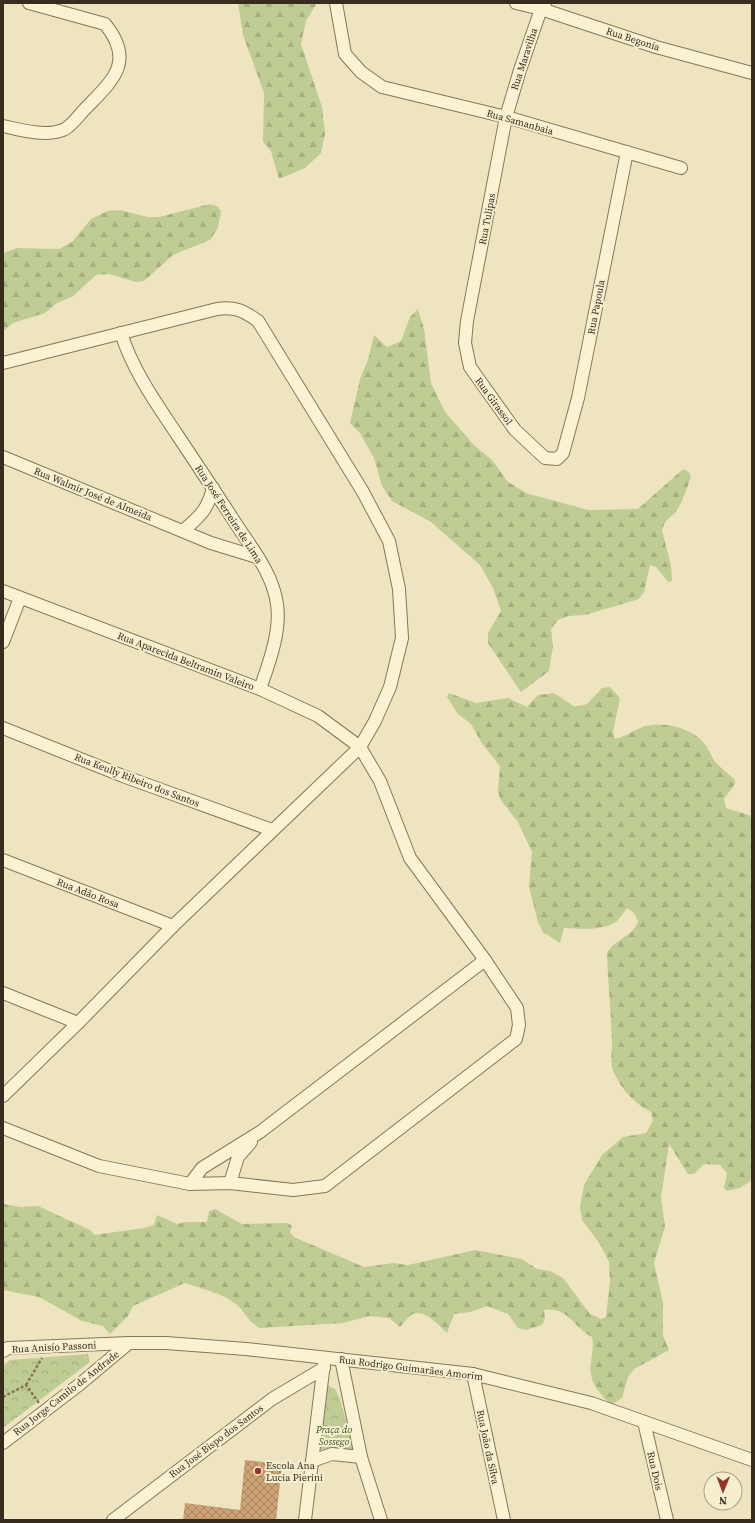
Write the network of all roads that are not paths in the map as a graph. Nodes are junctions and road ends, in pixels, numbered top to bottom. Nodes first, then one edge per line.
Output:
1 (29, 3) edge
2 (336, 3) edge
3 (516, 3) edge
4 (543, 6) edge
5 (752, 73) edge
6 (506, 117) junction
7 (3, 126) edge
8 (627, 152) junction
9 (681, 168) dead end
10 (467, 321) joint
11 (121, 333) junction
12 (3, 363) edge
13 (3, 457) edge
14 (557, 459) joint
15 (213, 488) junction
16 (183, 531) junction
17 (257, 557) junction
18 (3, 591) edge
19 (20, 598) junction
20 (3, 642) edge
21 (260, 689) junction
22 (3, 728) edge
23 (360, 747) junction
24 (272, 830) junction
25 (3, 860) edge
26 (173, 926) junction
27 (485, 960) junction
28 (3, 993) edge
29 (78, 1023) junction
30 (3, 1096) edge
31 (3, 1128) edge
32 (260, 1132) junction
33 (230, 1183) junction
34 (190, 1184) junction
35 (129, 1343) junction
36 (3, 1351) edge
37 (340, 1360) junction
38 (324, 1363) junction
39 (473, 1374) junction
40 (644, 1422) junction
41 (3, 1442) edge
42 (361, 1457) junction
43 (752, 1460) edge
44 (312, 1461) junction
45 (112, 1520) edge
46 (305, 1520) edge
47 (381, 1520) edge
48 (504, 1520) edge
49 (667, 1520) edge

1 - 7 street
2 - 6 street, Rua Samanbaia
3 - 4 street, Rua Begonia
4 - 5 street, Rua Begonia
4 - 6 street, Rua Maravilha
6 - 8 street, Rua Samanbaia
6 - 10 street, Rua Tulipas
8 - 9 street, Rua Samanbaia
8 - 14 street, Rua Papoula
10 - 14 street, Rua Girassol
11 - 12 street
11 - 15 street, Rua José Ferreira de Lima
11 - 23 street
13 - 16 street, Rua Walmir José de Almeida
15 - 16 street
15 - 17 street, Rua José Ferreira de Lima
16 - 17 street, Rua Walmir José de Almeida
17 - 21 street, Rua José Ferreira de Lima
18 - 19 street, Rua Aparecida Beltramin Valeiro
19 - 20 street
19 - 21 street, Rua Aparecida Beltramin Valeiro
21 - 23 street, Rua Aparecida Beltramin Valeiro
22 - 24 street, Rua Keully Ribeiro dos Santos
23 - 24 street
23 - 27 street
24 - 26 street
25 - 26 street, Rua Adão Rosa
26 - 29 street
27 - 32 street
27 - 33 street
28 - 29 street
29 - 30 street
31 - 34 street
32 - 33 street
32 - 34 street
33 - 34 street
35 - 36 street, Rua Anisío Passoni
35 - 38 street, Rua Rodrigo Guimarães Amorim
35 - 41 street, Rua Jorge Camilo de Andrade
37 - 38 street, Rua Rodrigo Guimarães Amorim
37 - 39 street, Rua Rodrigo Guimarães Amorim
37 - 42 street
38 - 44 street
38 - 45 street, Rua José Bispo dos Santos
39 - 40 street, Rua Rodrigo Guimarães Amorim
39 - 48 street, Rua João da Silva
40 - 43 street, Rua Rodrigo Guimarães Amorim
40 - 49 street, Rua Dois
42 - 44 street
42 - 47 street
44 - 46 street

